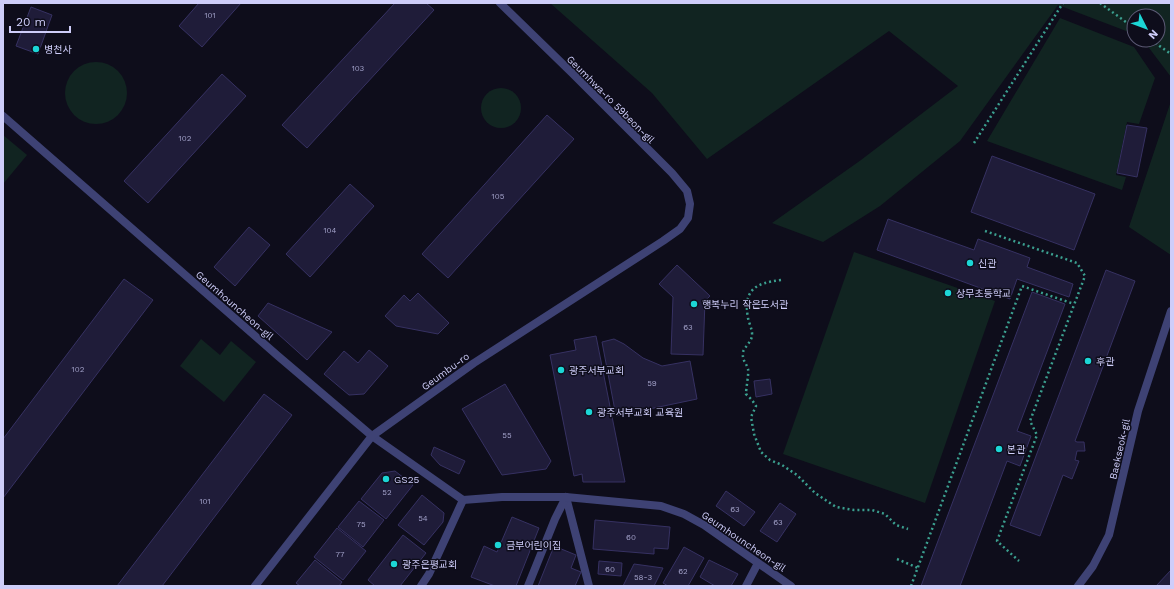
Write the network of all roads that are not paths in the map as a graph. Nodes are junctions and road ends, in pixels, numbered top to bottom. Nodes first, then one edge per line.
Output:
1 (500, 3) edge
2 (3, 116) edge
3 (688, 218) joint
4 (1171, 311) edge
5 (372, 436) junction
6 (566, 497) junction
7 (463, 500) junction
8 (758, 563) junction
9 (255, 586) edge
10 (421, 586) edge
11 (528, 586) edge
12 (589, 586) edge
13 (746, 586) edge
14 (791, 586) edge
15 (1078, 586) edge

1 - 3 street, Geumhwa-ro 59beon-gil
2 - 5 street, Geumhouncheon-gil
3 - 5 street, Geumbu-ro
4 - 15 street, Baekseok-gil
5 - 7 street, Geumhouncheon-gil
5 - 9 street, Geumbu-ro
6 - 7 street, Geumhouncheon-gil
6 - 8 street, Geumhouncheon-gil
6 - 11 street
6 - 12 street
7 - 10 street
8 - 13 street
8 - 14 street, Geumhouncheon-gil

